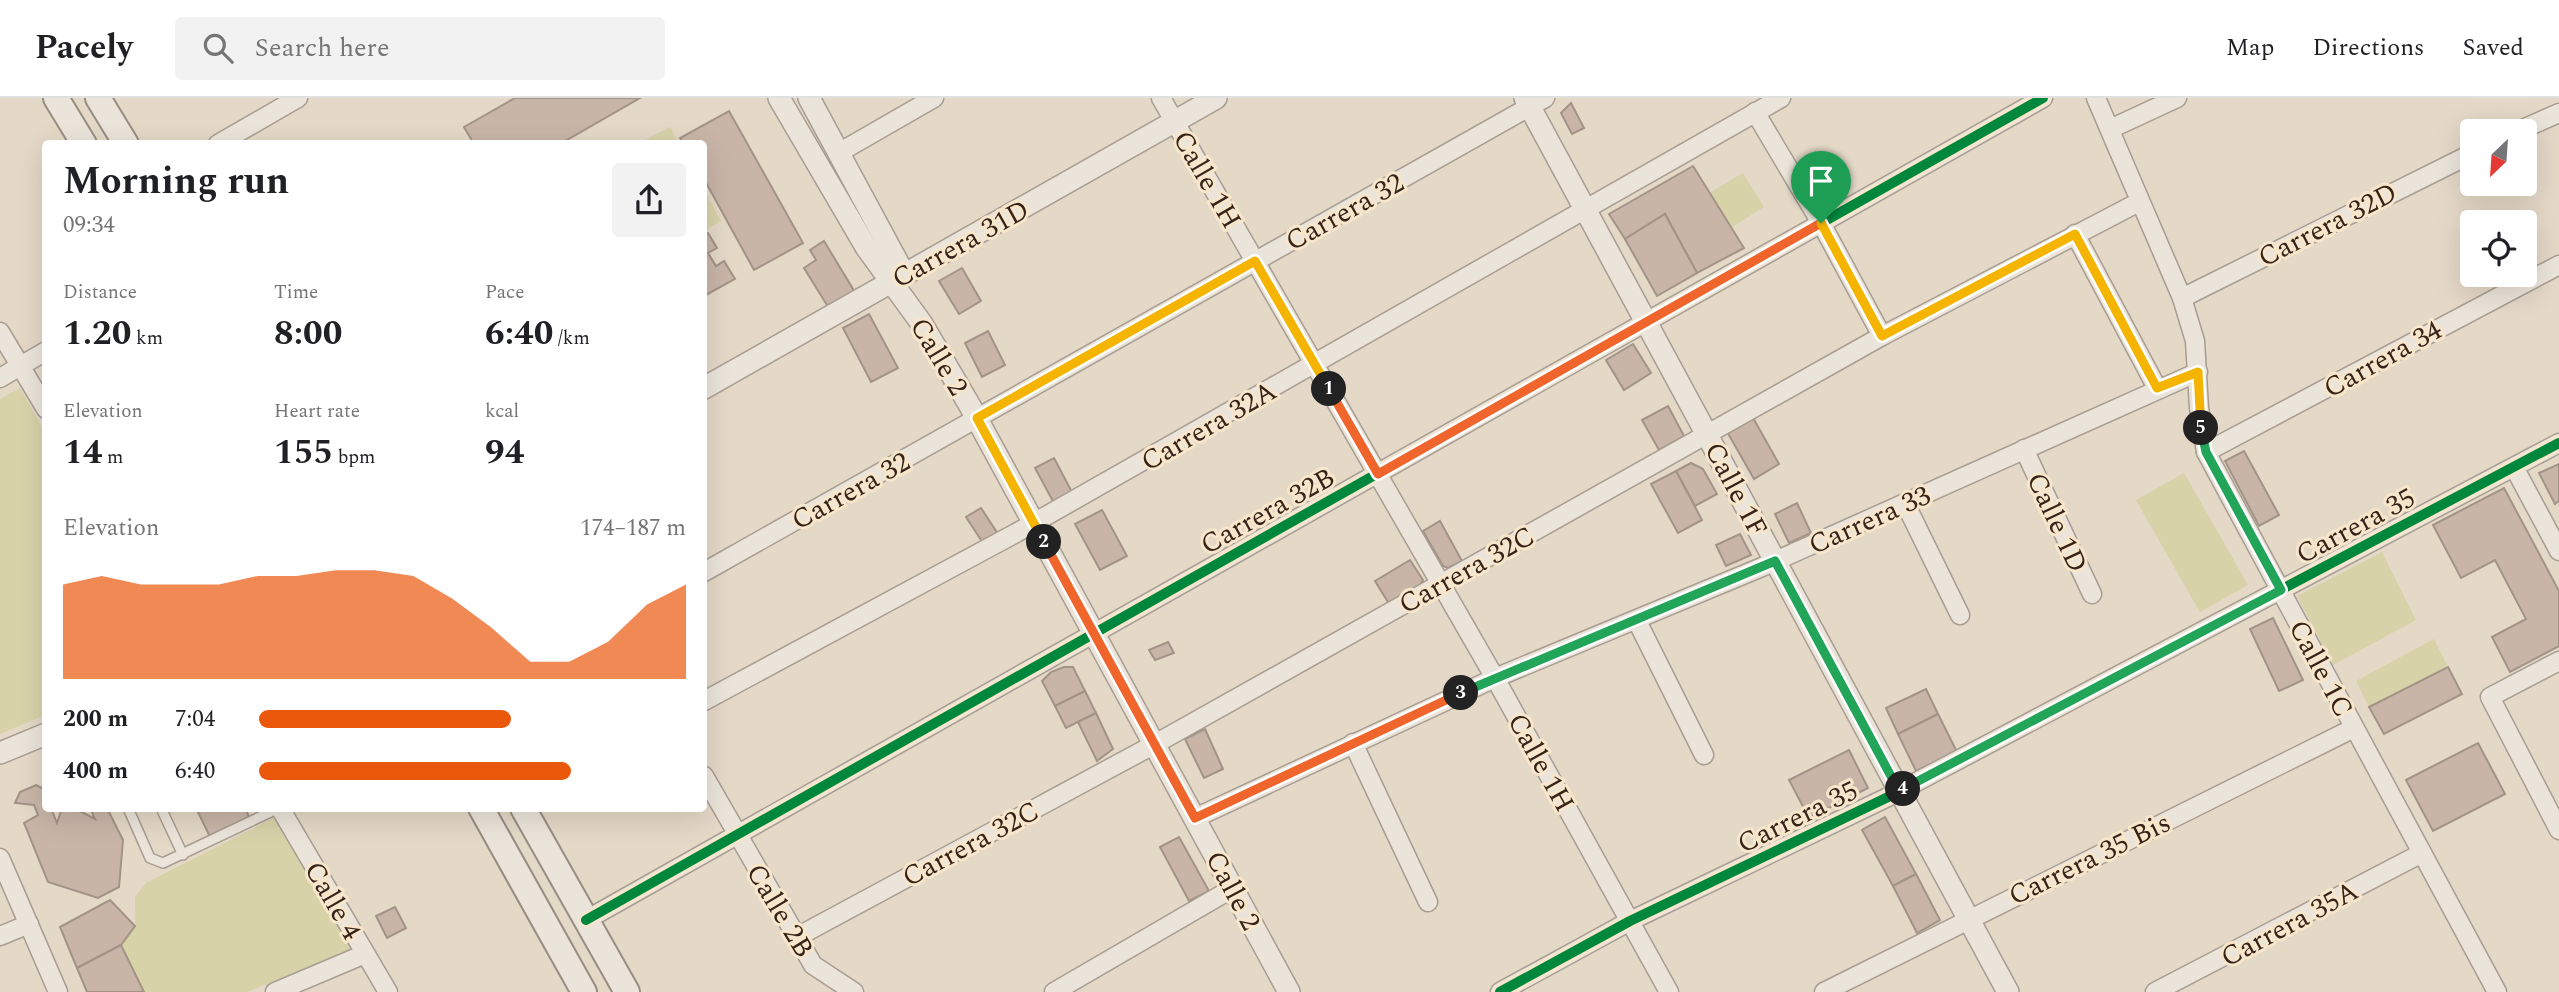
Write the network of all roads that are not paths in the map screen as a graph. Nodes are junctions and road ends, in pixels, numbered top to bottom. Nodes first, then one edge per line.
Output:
1 (56, 98) edge
2 (98, 98) edge
3 (298, 98) edge
4 (779, 98) edge
5 (809, 98) edge
6 (934, 98) edge
7 (1161, 98) edge
8 (1216, 98) edge
9 (1781, 98) edge
10 (2043, 98) edge
11 (2095, 98) edge
12 (2177, 98) edge
13 (1533, 101) edge
14 (1755, 112) junction
15 (2559, 113) edge
16 (1175, 122) junction
17 (2538, 122) edge
18 (2110, 129) junction
19 (82, 140) edge
20 (124, 140) edge
21 (225, 140) edge
22 (840, 152) junction
23 (2460, 159) edge
24 (2139, 202) junction
25 (1586, 211) junction
26 (1821, 223) junction
27 (2075, 234) junction
28 (1255, 261) junction
29 (2559, 265) edge
30 (897, 278) junction
31 (2182, 298) junction
32 (1646, 322) junction
33 (0, 332) edge
34 (1882, 336) junction
35 (42, 354) edge
36 (1315, 364) junction
37 (21, 367) junction
38 (2198, 372) junction
39 (0, 378) edge
40 (707, 386) edge
41 (2157, 388) junction
42 (42, 402) edge
43 (977, 418) junction
44 (1707, 434) junction
45 (2559, 443) edge
46 (2024, 449) junction
47 (2206, 452) junction
48 (2514, 467) junction
49 (1378, 474) junction
50 (1906, 503) junction
51 (1034, 523) junction
52 (2559, 551) edge
53 (1775, 561) junction
54 (707, 570) edge
55 (1441, 584) junction
56 (2281, 590) junction
57 (2092, 594) dead end
58 (1960, 615) dead end
59 (1637, 621) junction
60 (1094, 634) junction
61 (2559, 661) edge
62 (1496, 678) junction
63 (707, 699) edge
64 (2354, 728) junction
65 (42, 736) edge
66 (1353, 743) junction
67 (1155, 744) junction
68 (0, 753) edge
69 (1704, 755) dead end
70 (707, 781) edge
71 (1899, 791) junction
72 (130, 812) edge
73 (163, 812) edge
74 (271, 812) edge
75 (281, 812) edge
76 (483, 812) edge
77 (525, 812) edge
78 (1195, 818) junction
79 (2559, 830) edge
80 (737, 835) junction
81 (2422, 853) junction
82 (183, 855) junction
83 (0, 858) edge
84 (1233, 888) junction
85 (1428, 902) dead end
86 (1968, 918) junction
87 (586, 920) junction
88 (1630, 921) junction
89 (29, 924) junction
90 (0, 936) edge
91 (795, 938) junction
92 (365, 954) junction
93 (58, 992) edge
94 (275, 992) edge
95 (388, 992) edge
96 (584, 992) edge
97 (627, 992) edge
98 (854, 992) edge
99 (1054, 992) edge
100 (1289, 992) edge
101 (1500, 992) edge
102 (1669, 992) edge
103 (1824, 992) edge
104 (2008, 992) edge
105 (2155, 992) edge
106 (2497, 992) edge

1 - 19 main road
2 - 20 main road
3 - 21 street
4 - 30 street, Calle 2
5 - 22 street, Calle 2
6 - 22 street
7 - 16 street, Calle 1H
8 - 16 street, Carrera 31D
9 - 14 street, Carrera 32A
10 - 26 street, Carrera 32B
11 - 18 street, Calle 1C
12 - 18 street
13 - 25 street, Calle 1F
13 - 28 street, Carrera 32
14 - 25 street, Carrera 32A
14 - 26 street
15 - 17 street
16 - 28 street, Calle 1H
16 - 30 street, Carrera 31D
18 - 24 street, Calle 1C
22 - 30 street, Calle 2
23 - 31 street, Carrera 32D
24 - 27 street, Carrera 32C
24 - 31 street, Calle 1C
25 - 32 street, Calle 1F
25 - 36 street, Carrera 32A
26 - 32 street, Carrera 32B
26 - 34 street
27 - 34 street, Carrera 32C
27 - 41 street
28 - 36 street, Calle 1H
28 - 43 street, Carrera 32
29 - 47 street, Carrera 34
30 - 40 street, Carrera 31D
30 - 43 street, Calle 2
31 - 38 street, Calle 1C
32 - 44 street, Calle 1F
32 - 49 street, Carrera 32B
33 - 37 street
34 - 44 street, Carrera 32C
35 - 37 street
36 - 49 street, Calle 1H
36 - 51 street, Carrera 32A
37 - 39 street
37 - 42 street
38 - 41 street, Carrera 33
38 - 47 street, Calle 1C
41 - 46 street, Carrera 33
43 - 51 street, Calle 2
43 - 54 street, Carrera 32
44 - 53 street, Calle 1F
44 - 55 street, Carrera 32C
45 - 48 street, Carrera 35
46 - 50 street, Carrera 33
46 - 57 street, Calle 1D
47 - 56 street, Calle 1C
48 - 52 street
48 - 56 street, Carrera 35
49 - 55 street, Calle 1H
49 - 60 street, Carrera 32B
50 - 53 street, Carrera 33
50 - 58 street
51 - 60 street, Calle 2
51 - 63 street, Carrera 32A
53 - 59 street, Carrera 33
53 - 71 street, Calle 1F
55 - 62 street, Calle 1H
55 - 67 street, Carrera 32C
56 - 64 street, Calle 1C
56 - 71 street, Carrera 35
59 - 62 street, Carrera 33
59 - 69 street
60 - 67 street, Calle 2
60 - 80 street, Carrera 32B
61 - 79 street
62 - 66 street, Carrera 33
62 - 88 street, Calle 1H
64 - 81 street, Calle 1C
64 - 86 street, Carrera 35 Bis
65 - 68 street
66 - 78 street, Carrera 33
66 - 85 street
67 - 78 street, Calle 2
67 - 91 street, Carrera 32C
70 - 80 street, Calle 2B
71 - 86 street, Calle 1F
71 - 88 street, Carrera 35
72 - 82 lane
73 - 82 lane
74 - 82 lane
75 - 92 street, Calle 4
76 - 96 main road
77 - 87 main road
78 - 84 street, Calle 2
80 - 87 street, Carrera 32B
80 - 91 street, Calle 2B
81 - 105 street, Carrera 35A
81 - 106 street, Calle 1C
83 - 89 street
84 - 99 street
84 - 100 street, Calle 2
86 - 103 street, Carrera 35 Bis
86 - 104 street, Calle 1F
87 - 97 main road
88 - 101 street, Carrera 35
88 - 102 street, Calle 1H
89 - 90 street
89 - 93 street
91 - 98 street, Calle 2B
92 - 94 street
92 - 95 street, Calle 4

